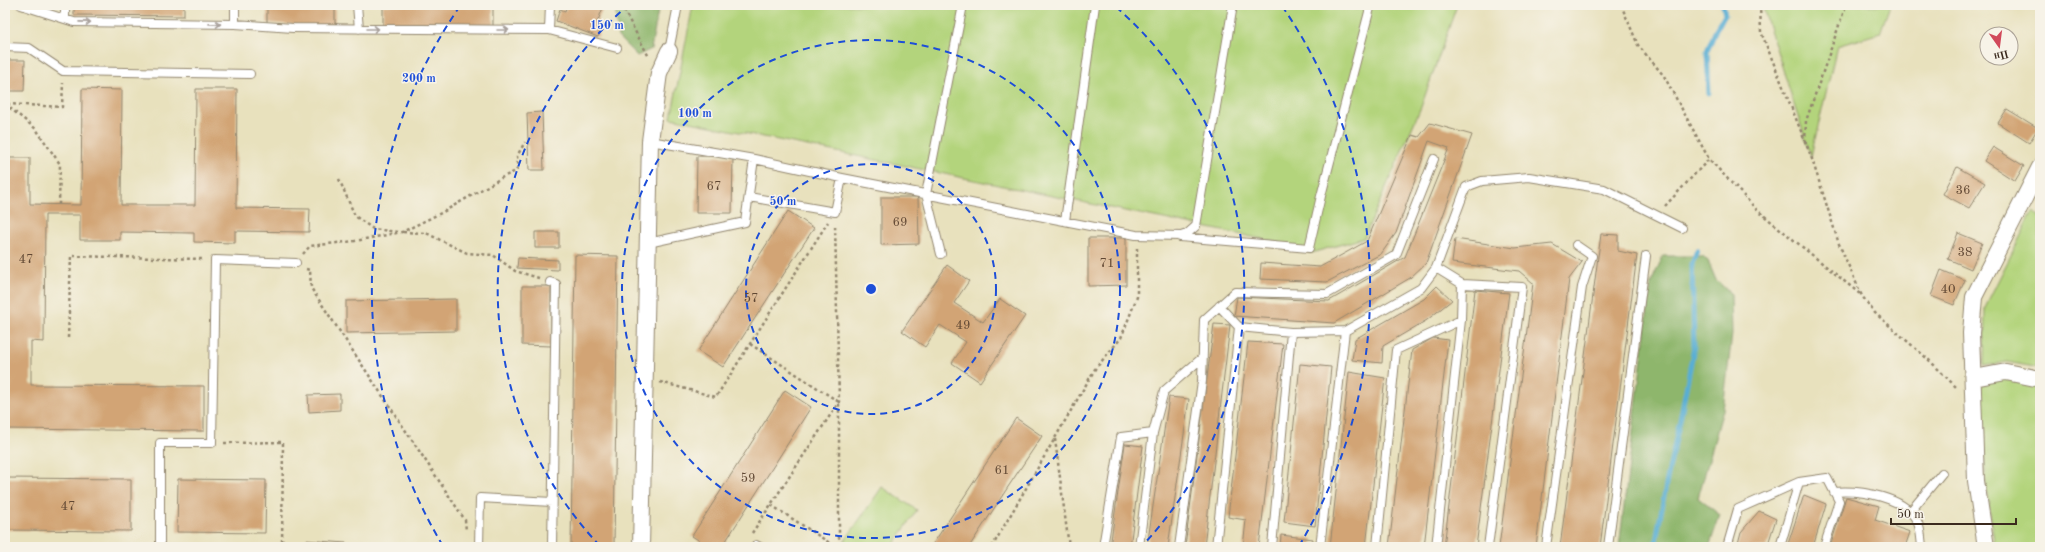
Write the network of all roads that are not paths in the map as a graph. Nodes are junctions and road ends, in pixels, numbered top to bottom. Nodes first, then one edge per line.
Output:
1 (21, 5) edge
2 (65, 5) edge
3 (235, 5) edge
4 (357, 5) edge
5 (550, 5) edge
6 (678, 5) edge
7 (963, 5) edge
8 (1095, 5) edge
9 (1233, 5) edge
10 (1370, 8) dead end
11 (65, 19) junction
12 (235, 24) junction
13 (354, 29) junction
14 (549, 30) junction
15 (5, 47) edge
16 (617, 48) dead end
17 (669, 51) joint
18 (250, 74) dead end
19 (650, 141) junction
20 (754, 158) junction
21 (1434, 159) dead end
22 (2040, 167) edge
23 (842, 178) junction
24 (926, 194) junction
25 (749, 197) junction
26 (1064, 221) junction
27 (1682, 228) dead end
28 (1173, 236) junction
29 (648, 243) junction
30 (1576, 245) dead end
31 (941, 254) dead end
32 (1646, 256) dead end
33 (296, 263) road end
34 (1436, 268) junction
35 (550, 282) road end
36 (1462, 284) junction
37 (1219, 306) junction
38 (1461, 320) junction
39 (1239, 326) junction
40 (1345, 331) junction
41 (1291, 332) junction
42 (1202, 358) junction
43 (1974, 378) junction
44 (2040, 379) edge
45 (1153, 433) junction
46 (1942, 473) dead end
47 (1799, 482) junction
48 (1834, 492) junction
49 (552, 502) junction
50 (1910, 512) junction
51 (160, 547) edge
52 (478, 547) edge
53 (552, 547) edge
54 (641, 547) edge
55 (1102, 547) edge
56 (1139, 547) edge
57 (1179, 547) edge
58 (1216, 547) edge
59 (1272, 547) edge
60 (1320, 547) edge
61 (1377, 547) edge
62 (1436, 547) edge
63 (1488, 547) edge
64 (1546, 547) edge
65 (1608, 547) edge
66 (1727, 547) edge
67 (1780, 547) edge
68 (1824, 547) edge
69 (1922, 547) edge
70 (1986, 547) edge

1 - 11 lane
2 - 11 lane
3 - 12 lane
4 - 13 lane
5 - 14 lane
6 - 17 lane
7 - 24 lane
8 - 26 lane
9 - 28 lane
10 - 28 lane
11 -> 12 lane
12 - 13 lane
13 -> 14 lane
14 - 16 lane
15 - 18 lane
17 - 19 street
19 - 20 lane
19 - 29 street
20 - 23 lane
20 - 25 lane
21 - 37 lane
22 - 43 street
23 - 24 lane
23 - 25 lane
24 - 26 lane
24 - 31 lane
25 - 29 lane
26 - 28 lane
27 - 34 lane
29 - 54 street
30 - 64 lane
32 - 65 lane
33 - 51 lane
34 - 36 lane
34 - 40 lane
35 - 49 lane
36 - 38 lane
36 - 63 lane
37 - 39 lane
37 - 42 lane
38 - 61 lane
38 - 62 lane
39 - 41 lane
39 - 58 lane
40 - 41 lane
40 - 60 lane
41 - 59 lane
42 - 45 lane
42 - 57 lane
43 - 44 street
43 - 70 street
45 - 55 lane
45 - 56 lane
46 - 50 lane
47 - 48 lane
47 - 66 lane
47 - 67 lane
48 - 50 lane
48 - 68 lane
49 - 52 lane
49 - 53 lane
50 - 69 lane

